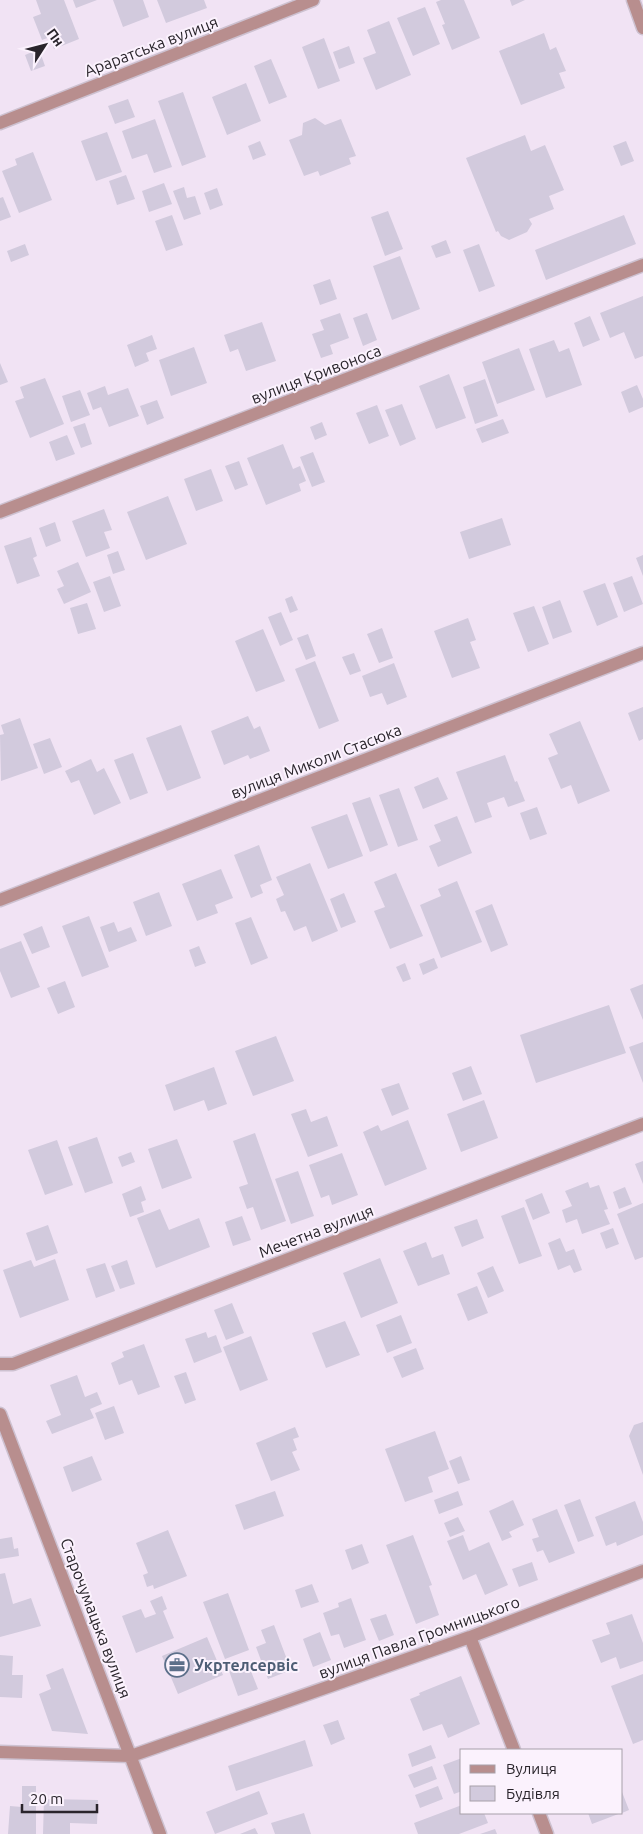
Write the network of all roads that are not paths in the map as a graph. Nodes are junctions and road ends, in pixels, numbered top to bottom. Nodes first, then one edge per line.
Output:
1 (313, 0) edge
2 (633, 0) edge
3 (643, 28) edge
4 (0, 123) edge
5 (643, 265) edge
6 (0, 512) edge
7 (643, 653) edge
8 (0, 900) edge
9 (643, 1124) edge
10 (0, 1364) edge
11 (0, 1414) edge
12 (643, 1571) edge
13 (470, 1637) junction
14 (514, 1749) edge
15 (0, 1752) edge
16 (131, 1756) junction
17 (539, 1814) edge
18 (160, 1834) edge
19 (547, 1834) edge

1 - 4 street, Араратська вулиця
2 - 3 street
5 - 6 street, вулиця Кривоноса
7 - 8 street, вулиця Миколи Стасюка
9 - 10 street, Мечетна вулиця
11 - 16 street, Старочумацька вулиця
12 - 13 street, вулиця Павла Громницького
13 - 14 street
13 - 16 street, вулиця Павла Громницького
15 - 16 street, вулиця Павла Громницького
16 - 18 street, Старочумацька вулиця
17 - 19 street

